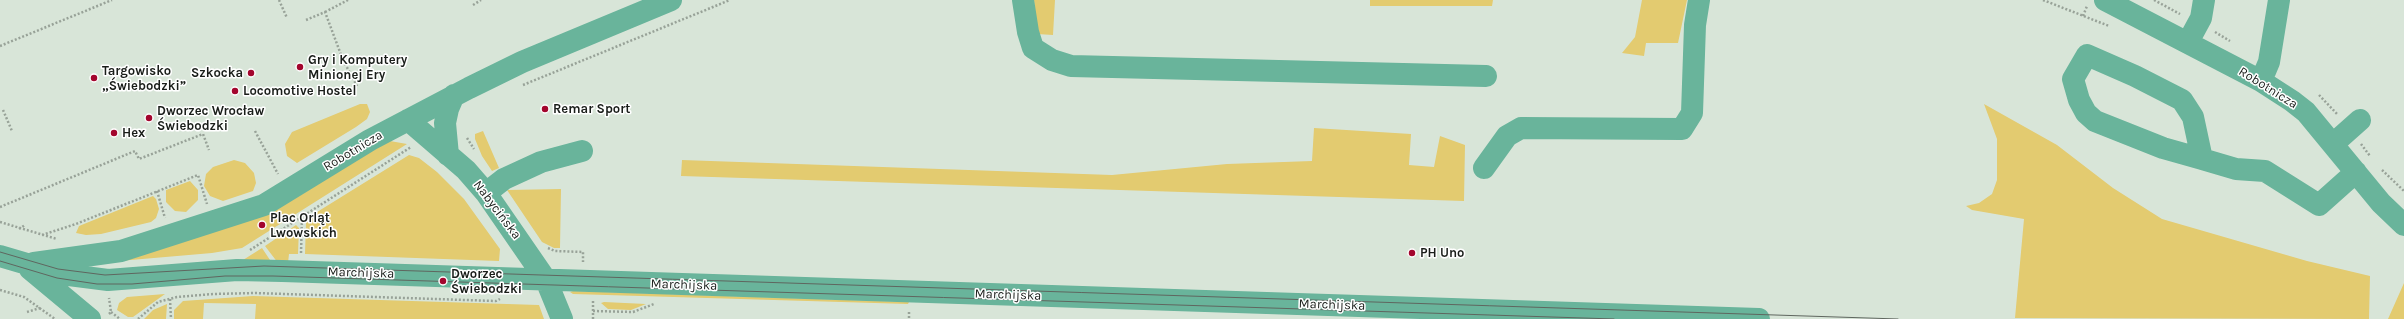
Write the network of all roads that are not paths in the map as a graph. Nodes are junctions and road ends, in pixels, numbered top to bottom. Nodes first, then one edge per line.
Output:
1 (671, 0) edge
2 (1023, 0) edge
3 (1699, 0) edge
4 (2104, 0) edge
5 (2204, 0) edge
6 (2279, 0) edge
7 (2133, 6) edge
8 (2188, 42) junction
9 (1486, 76) dead end
10 (2261, 81) junction
11 (454, 96) junction
12 (408, 120) junction
13 (2360, 120) dead end
14 (2333, 144) junction
15 (582, 151) dead end
16 (448, 155) junction
17 (2202, 159) junction
18 (1484, 168) dead end
19 (2356, 172) junction
20 (486, 193) junction
21 (2402, 222) edge
22 (0, 256) edge
23 (24, 264) junction
24 (546, 280) junction
25 (90, 319) edge
26 (562, 319) edge
27 (1759, 319) edge

1 - 11 street, Robotnicza
2 - 9 street
3 - 18 street
4 - 7 street, Robotnicza
5 - 8 street
6 - 10 street
7 - 8 street, Robotnicza
8 - 10 street, Robotnicza
10 - 14 street, Robotnicza
11 - 12 street, Robotnicza
11 - 16 street
12 - 16 street, Nabycińska
12 - 23 street, Robotnicza
13 - 14 street
14 - 19 street, Robotnicza
15 - 20 street
16 - 20 street, Nabycińska
17 - 17 street
17 - 19 street
19 - 21 street, Robotnicza
20 - 24 street, Nabycińska
22 - 23 street
23 - 24 street, Marchijska
23 - 25 street
24 - 26 street, Nabycińska
24 - 27 street, Marchijska

